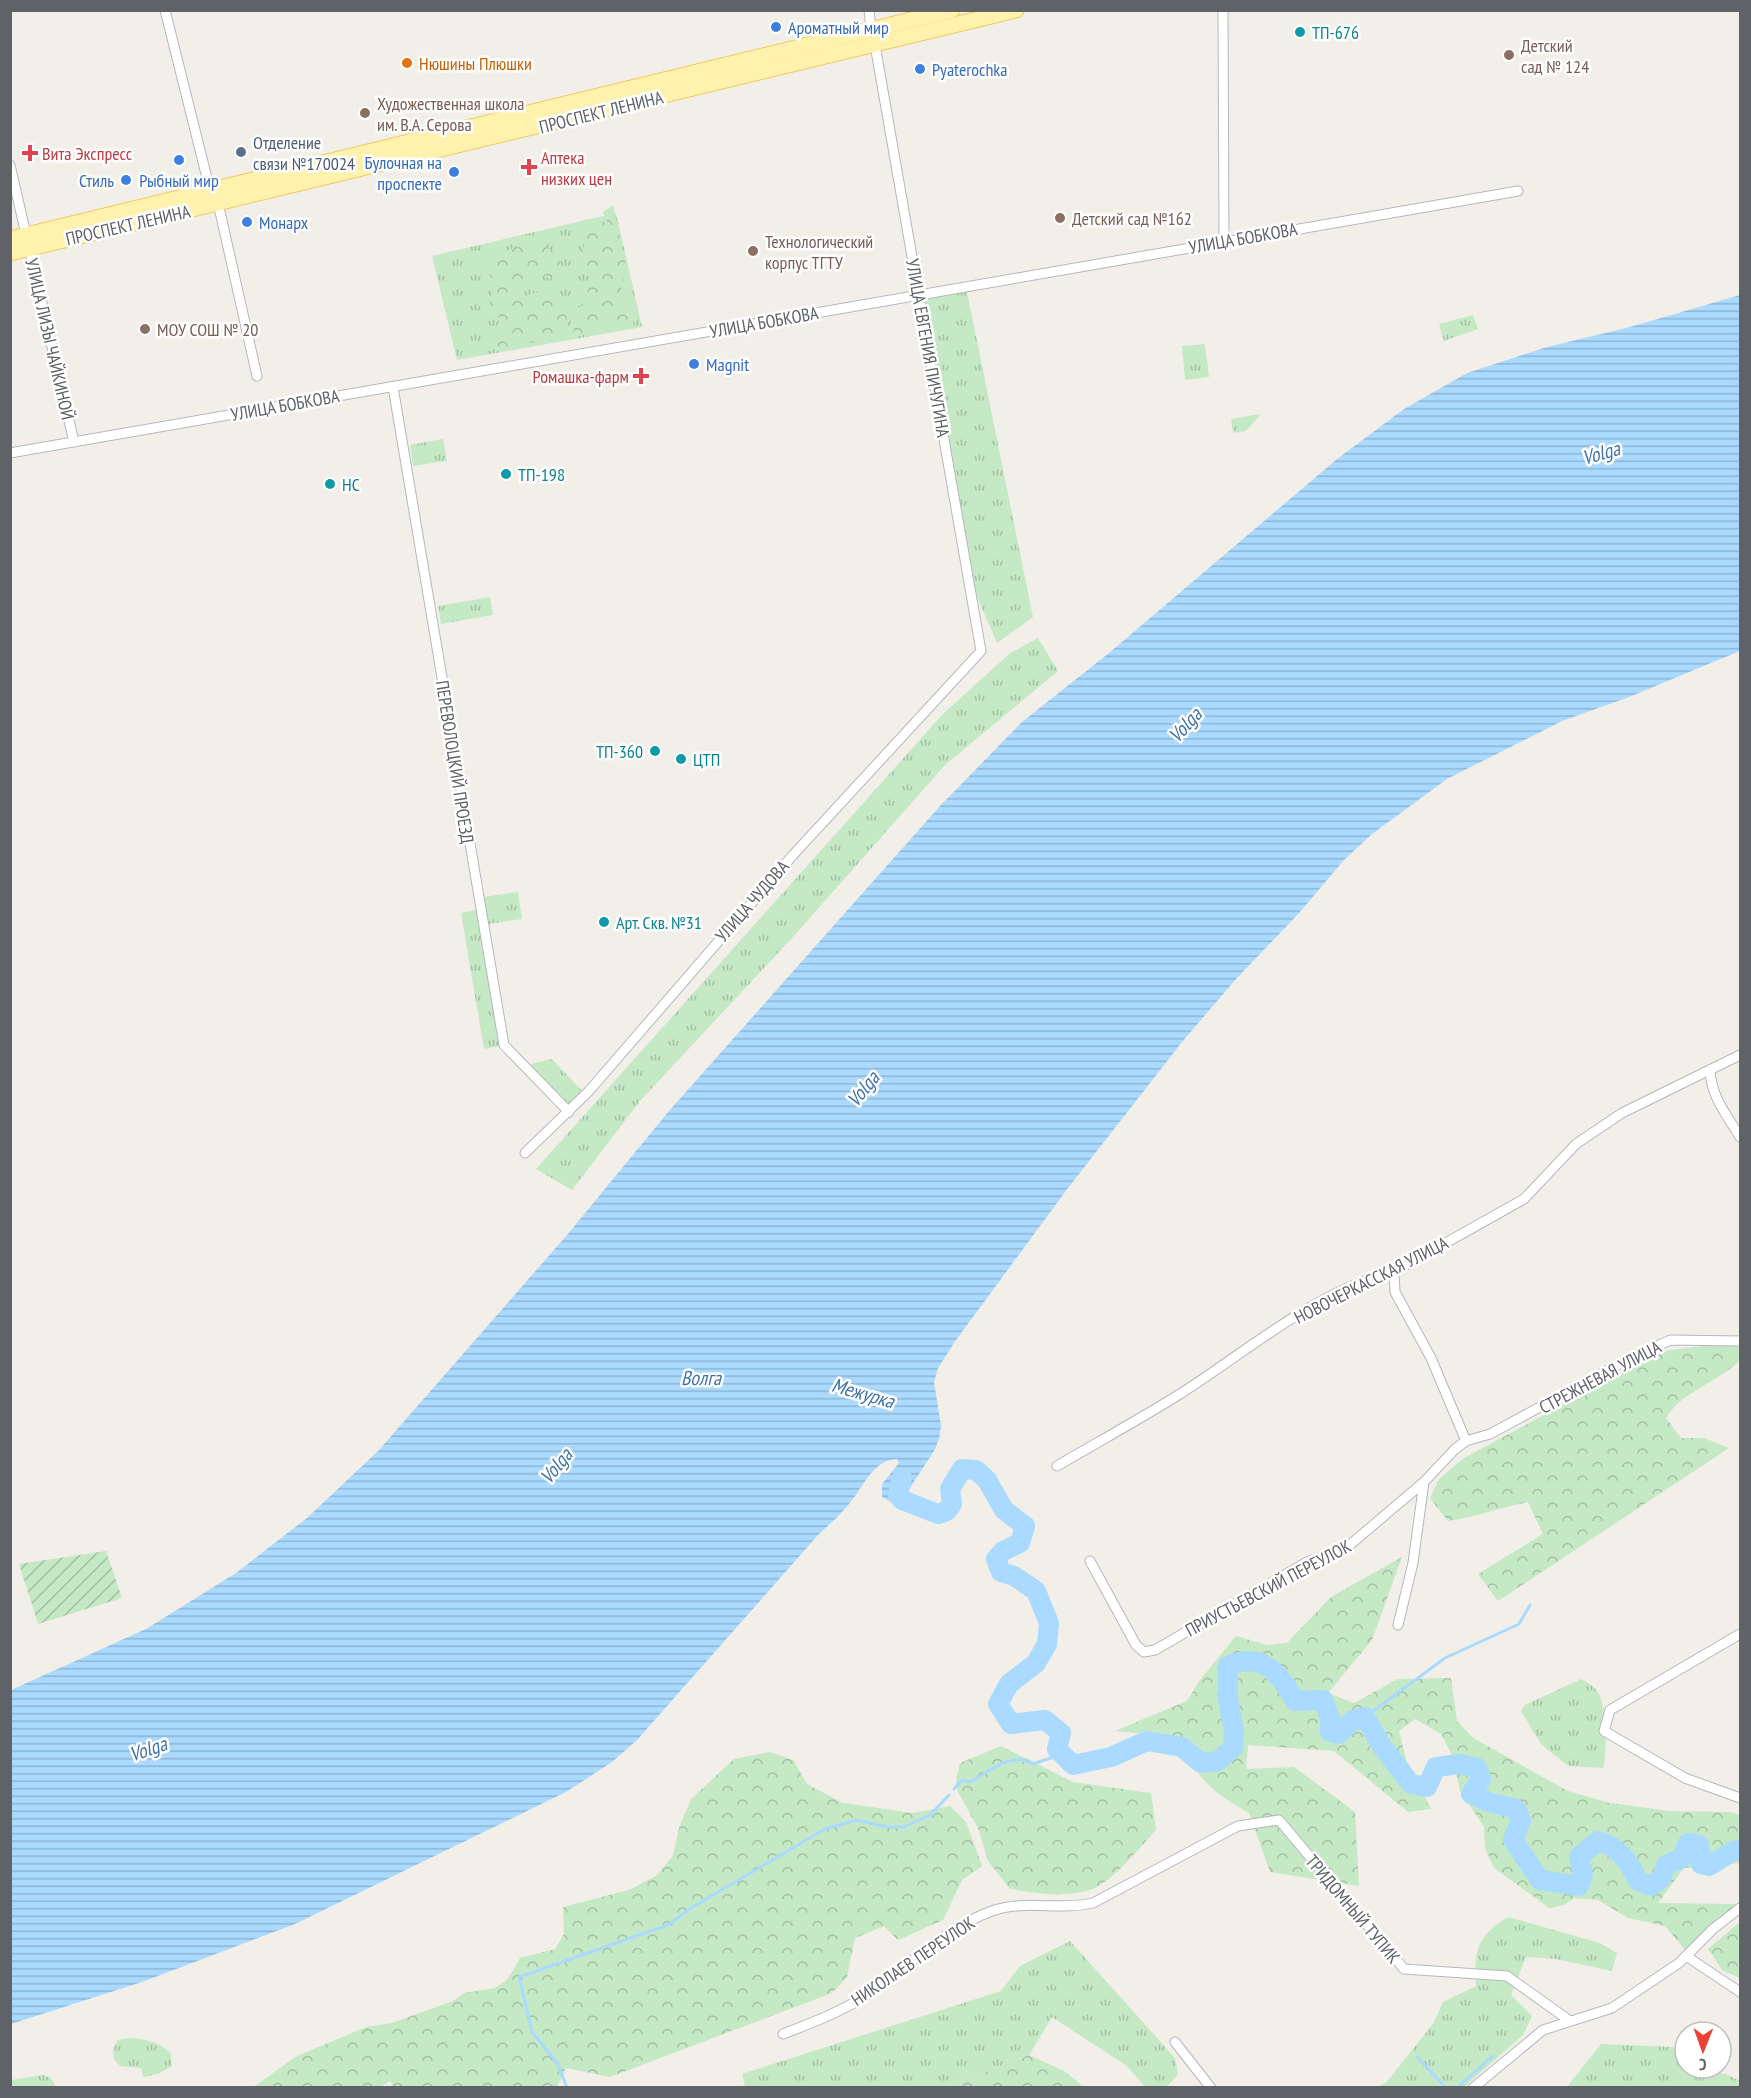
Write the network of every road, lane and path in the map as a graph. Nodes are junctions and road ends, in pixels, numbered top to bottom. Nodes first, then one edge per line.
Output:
1 (165, 10) edge
2 (869, 10) edge
3 (952, 10) edge
4 (1016, 10) edge
5 (1223, 10) edge
6 (872, 29) junction
7 (870, 46) junction
8 (10, 165) edge
9 (1518, 191) dead end
10 (211, 200) junction
11 (10, 239) edge
12 (28, 242) junction
13 (1224, 242) junction
14 (10, 253) edge
15 (918, 295) junction
16 (257, 376) dead end
17 (393, 387) junction
18 (74, 442) junction
19 (10, 453) edge
20 (981, 651) joint
21 (1740, 1055) edge
22 (1710, 1070) junction
23 (569, 1112) junction
24 (1740, 1137) edge
25 (525, 1153) dead end
26 (1394, 1272) junction
27 (1740, 1341) edge
28 (1466, 1441) junction
29 (1057, 1466) dead end
30 (1424, 1482) junction
31 (1090, 1562) dead end
32 (1398, 1625) dead end
33 (1740, 1634) edge
34 (1740, 1798) edge
35 (1279, 1820) joint
36 (1740, 1908) edge
37 (1686, 1956) junction
38 (1740, 1992) edge
39 (1570, 2021) junction
40 (783, 2034) dead end
41 (1175, 2042) dead end
42 (1211, 2088) edge
43 (1473, 2088) edge

1 - 10 street
2 - 6 street
3 - 6 main road, ПРОСПЕКТ ЛЕНИНА
4 - 7 main road, ПРОСПЕКТ ЛЕНИНА
5 - 13 street
6 - 7 main road
6 - 10 main road, ПРОСПЕКТ ЛЕНИНА
7 - 10 main road, ПРОСПЕКТ ЛЕНИНА
7 - 15 street, УЛИЦА ЕВГЕНИЯ ПИЧУГИНА
8 - 12 street, УЛИЦА ЛИЗЫ ЧАЙКИНОЙ
9 - 13 street, УЛИЦА БОБКОВА
10 - 12 main road, ПРОСПЕКТ ЛЕНИНА
10 - 16 street
11 - 12 main road, ПРОСПЕКТ ЛЕНИНА
12 - 14 main road, ПРОСПЕКТ ЛЕНИНА
12 - 18 street, УЛИЦА ЛИЗЫ ЧАЙКИНОЙ
13 - 15 street, УЛИЦА БОБКОВА
15 - 17 street, УЛИЦА БОБКОВА
15 - 20 street, УЛИЦА ЕВГЕНИЯ ПИЧУГИНА
17 - 18 street, УЛИЦА БОБКОВА
17 - 23 street, ПЕРЕВОЛОЦКИЙ ПРОЕЗД
18 - 19 street, УЛИЦА БОБКОВА
20 - 23 street, УЛИЦА ЧУДОВА
21 - 22 street, НОВОЧЕРКАССКАЯ УЛИЦА
22 - 24 street
22 - 26 street, НОВОЧЕРКАССКАЯ УЛИЦА
23 - 25 street, УЛИЦА ЧУДОВА
26 - 28 street
26 - 29 street, НОВОЧЕРКАССКАЯ УЛИЦА
27 - 28 street, СТРЕЖНЕВАЯ УЛИЦА
28 - 30 street, ПРИУСТЬЕВСКИЙ ПЕРЕУЛОК
30 - 31 street, ПРИУСТЬЕВСКИЙ ПЕРЕУЛОК
30 - 32 street
33 - 34 street
35 - 39 street, ТРИДОМНЫЙ ТУПИК
35 - 40 street, НИКОЛАЕВ ПЕРЕУЛОК
36 - 37 street
37 - 38 street
37 - 39 street
39 - 43 street
41 - 42 street

